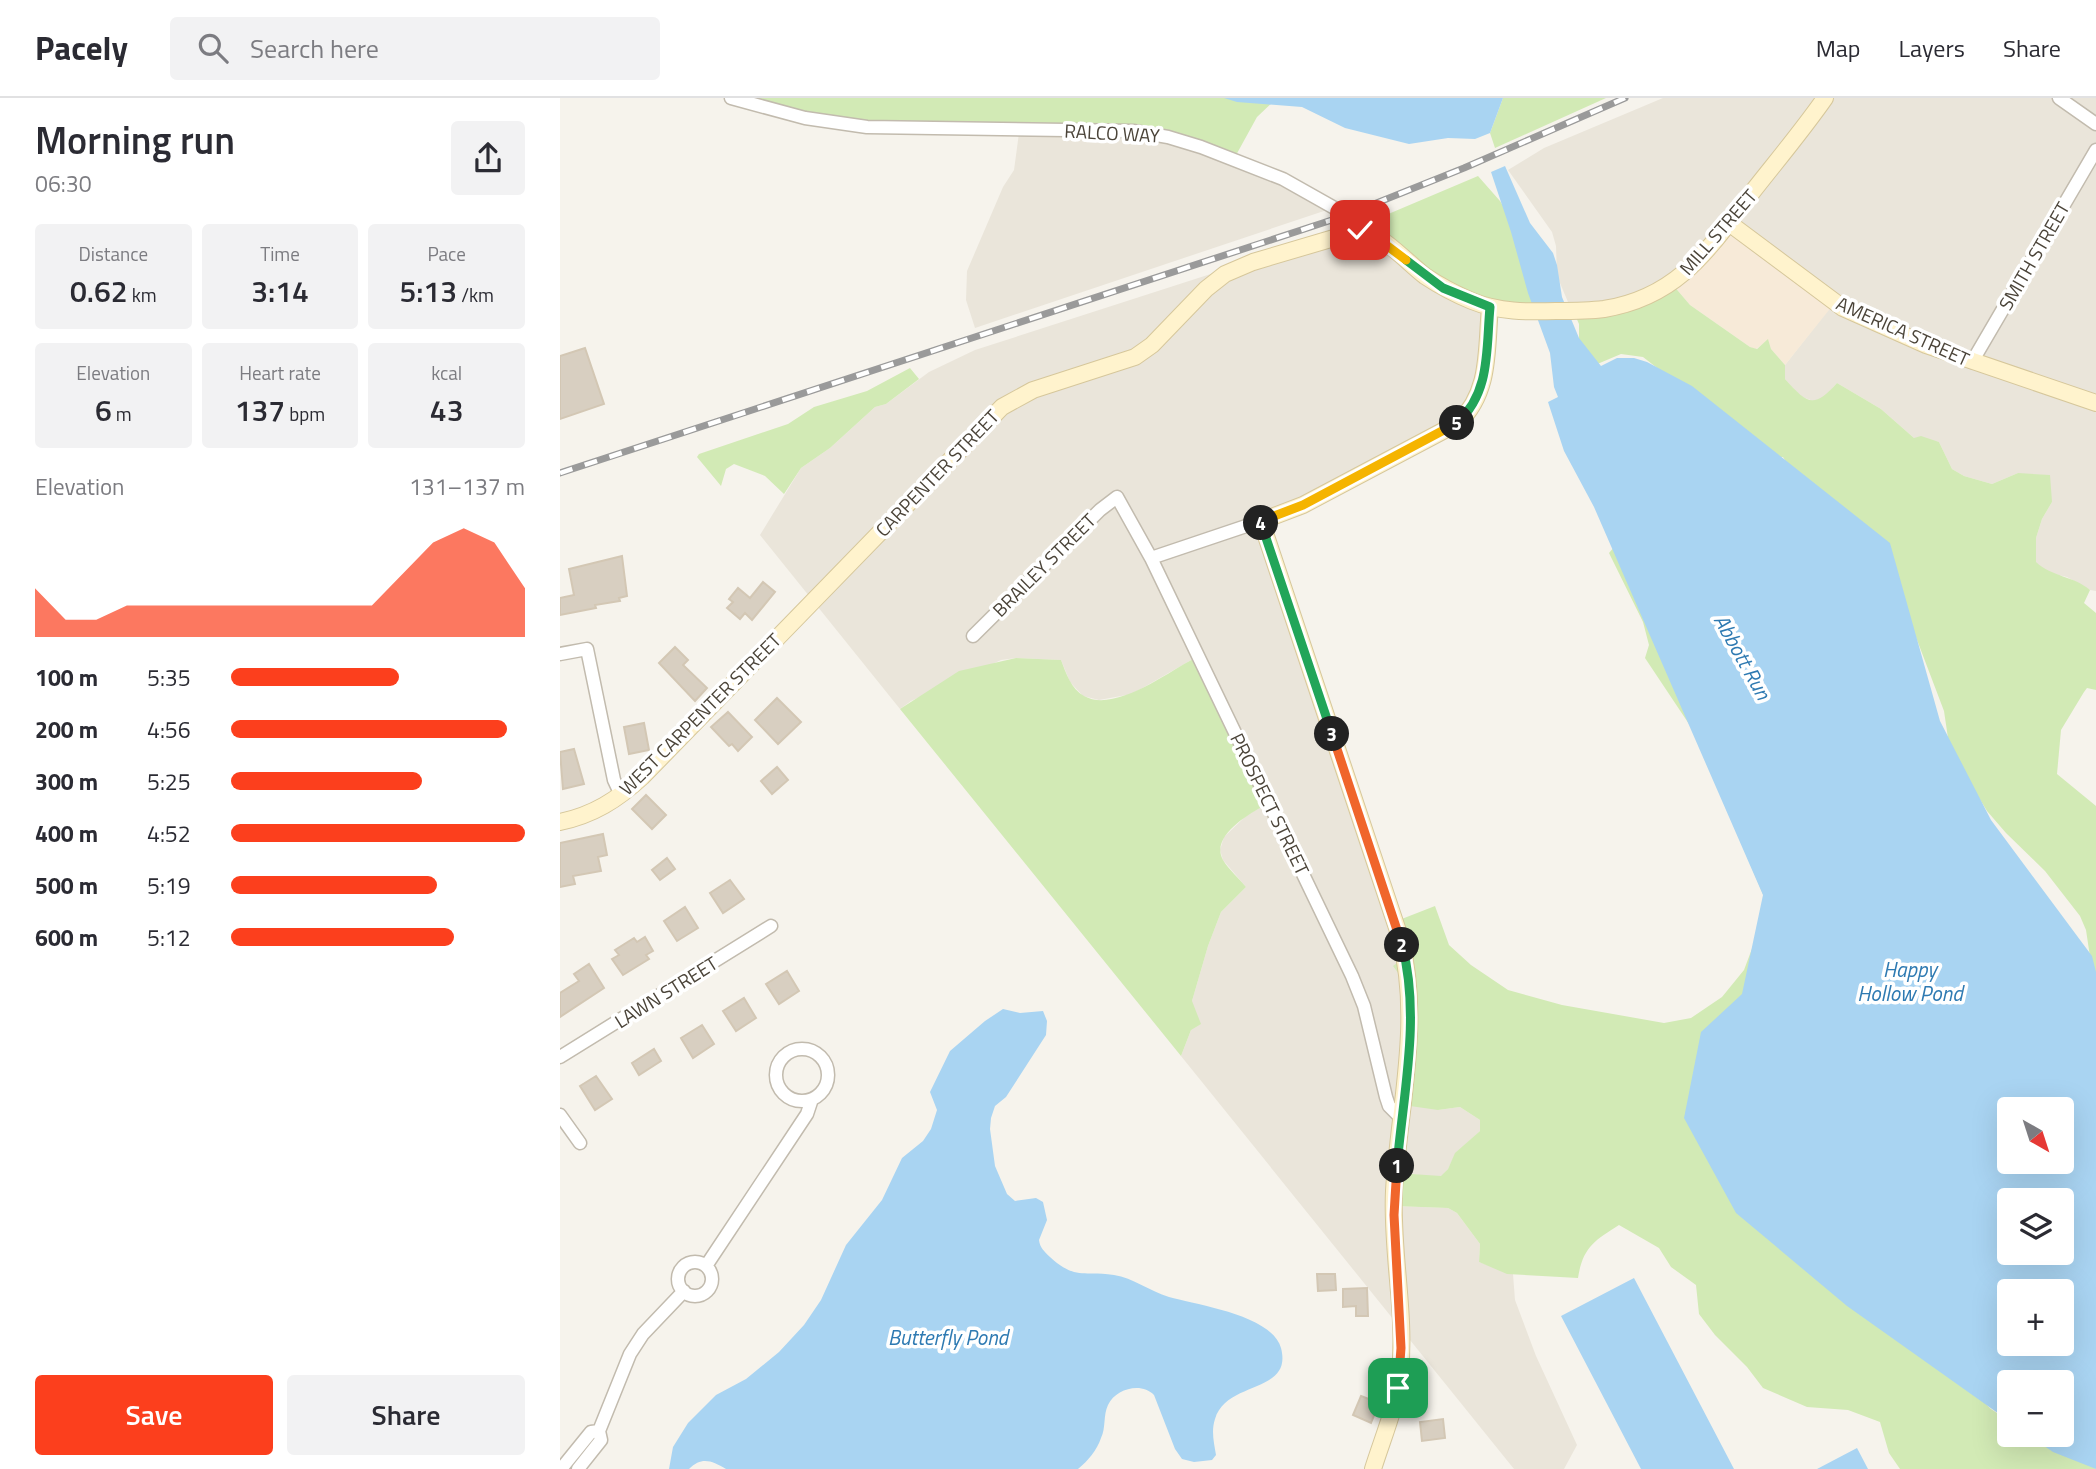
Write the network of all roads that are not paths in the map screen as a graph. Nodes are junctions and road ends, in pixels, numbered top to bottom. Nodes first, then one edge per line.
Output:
1 (731, 98) edge
2 (1825, 98) edge
3 (2059, 98) edge
4 (2096, 124) edge
5 (2096, 150) edge
6 (1729, 223) junction
7 (1354, 231) junction
8 (1490, 307) junction
9 (1972, 362) junction
10 (2096, 402) edge
11 (1117, 496) joint
12 (1261, 521) junction
13 (1151, 558) junction
14 (827, 586) joint
15 (972, 636) dead end
16 (560, 654) edge
17 (621, 795) junction
18 (560, 822) edge
19 (771, 926) dead end
20 (560, 1057) edge
21 (812, 1099) junction
22 (560, 1115) edge
23 (1401, 1118) junction
24 (580, 1143) dead end
25 (706, 1266) junction
26 (684, 1292) junction
27 (599, 1431) junction
28 (561, 1469) edge
29 (578, 1469) edge
30 (1373, 1469) edge

1 - 7 street, RALCO WAY
2 - 6 street, MILL STREET
3 - 4 street
5 - 9 street, SMITH STREET
6 - 8 street, MILL STREET
6 - 9 street, AMERICA STREET
7 - 8 street, RALCO WAY
7 - 14 street, CARPENTER STREET
8 - 12 street
9 - 10 street, AMERICA STREET
11 - 13 street, PROSPECT STREET
11 - 15 street, BRAILEY STREET
12 - 13 street
12 - 23 street
13 - 23 street, PROSPECT STREET
14 - 17 street, WEST CARPENTER STREET
16 - 17 street
17 - 18 street, WEST CARPENTER STREET
19 - 20 street, LAWN STREET
21 - 21 street
21 - 25 street
22 - 24 street
23 - 30 street
25 - 26 street
25 - 26 street
26 - 27 street
27 - 28 street
27 - 29 street

